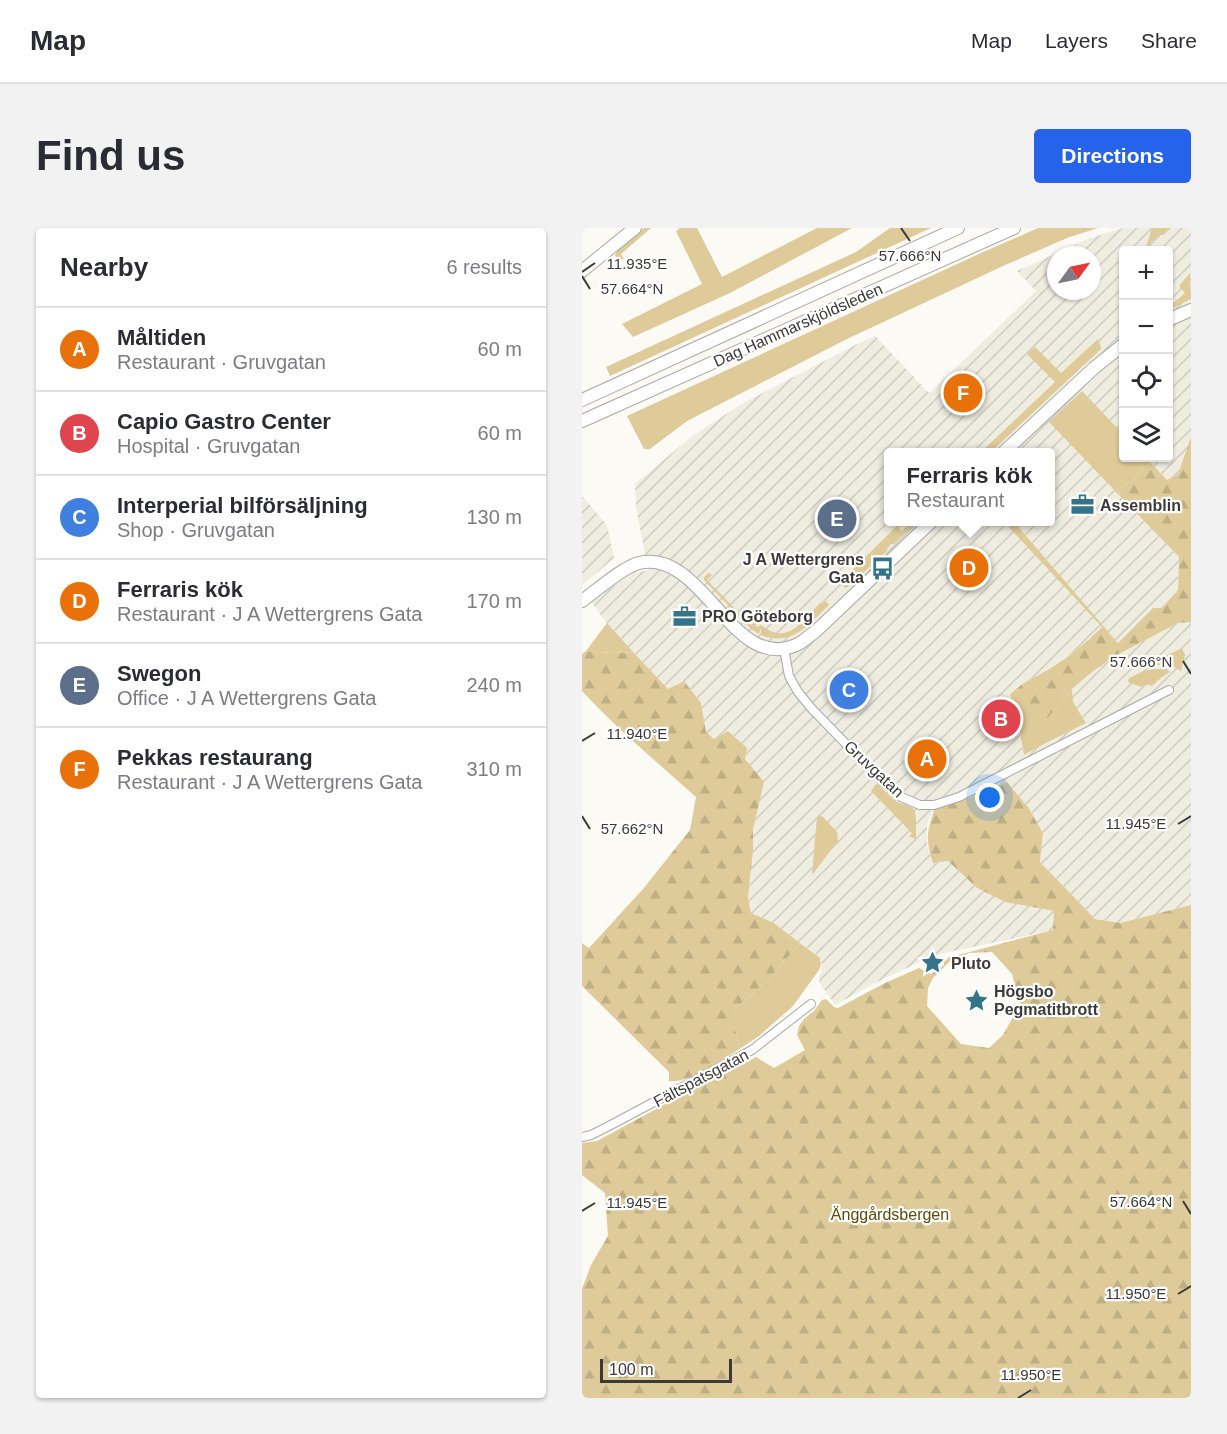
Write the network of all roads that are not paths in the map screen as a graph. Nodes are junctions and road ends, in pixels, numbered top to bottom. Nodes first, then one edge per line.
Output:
1 (635, 228) edge
2 (958, 228) edge
3 (1016, 228) edge
4 (582, 271) edge
5 (1191, 310) edge
6 (1173, 318) edge
7 (1119, 348) edge
8 (584, 399) edge
9 (582, 422) edge
10 (1009, 448) edge
11 (927, 526) edge
12 (582, 601) edge
13 (784, 648) junction
14 (1169, 690) dead end
15 (811, 1004) dead end
16 (582, 1137) edge

1 - 4 main road
2 - 8 main road, Dag Hammarskjöldsleden
3 - 9 main road, Dag Hammarskjöldsleden
5 - 6 main road
7 - 10 main road
11 - 13 main road
12 - 13 main road
13 - 14 street, Gruvgatan
15 - 16 street, Fältspatsgatan

